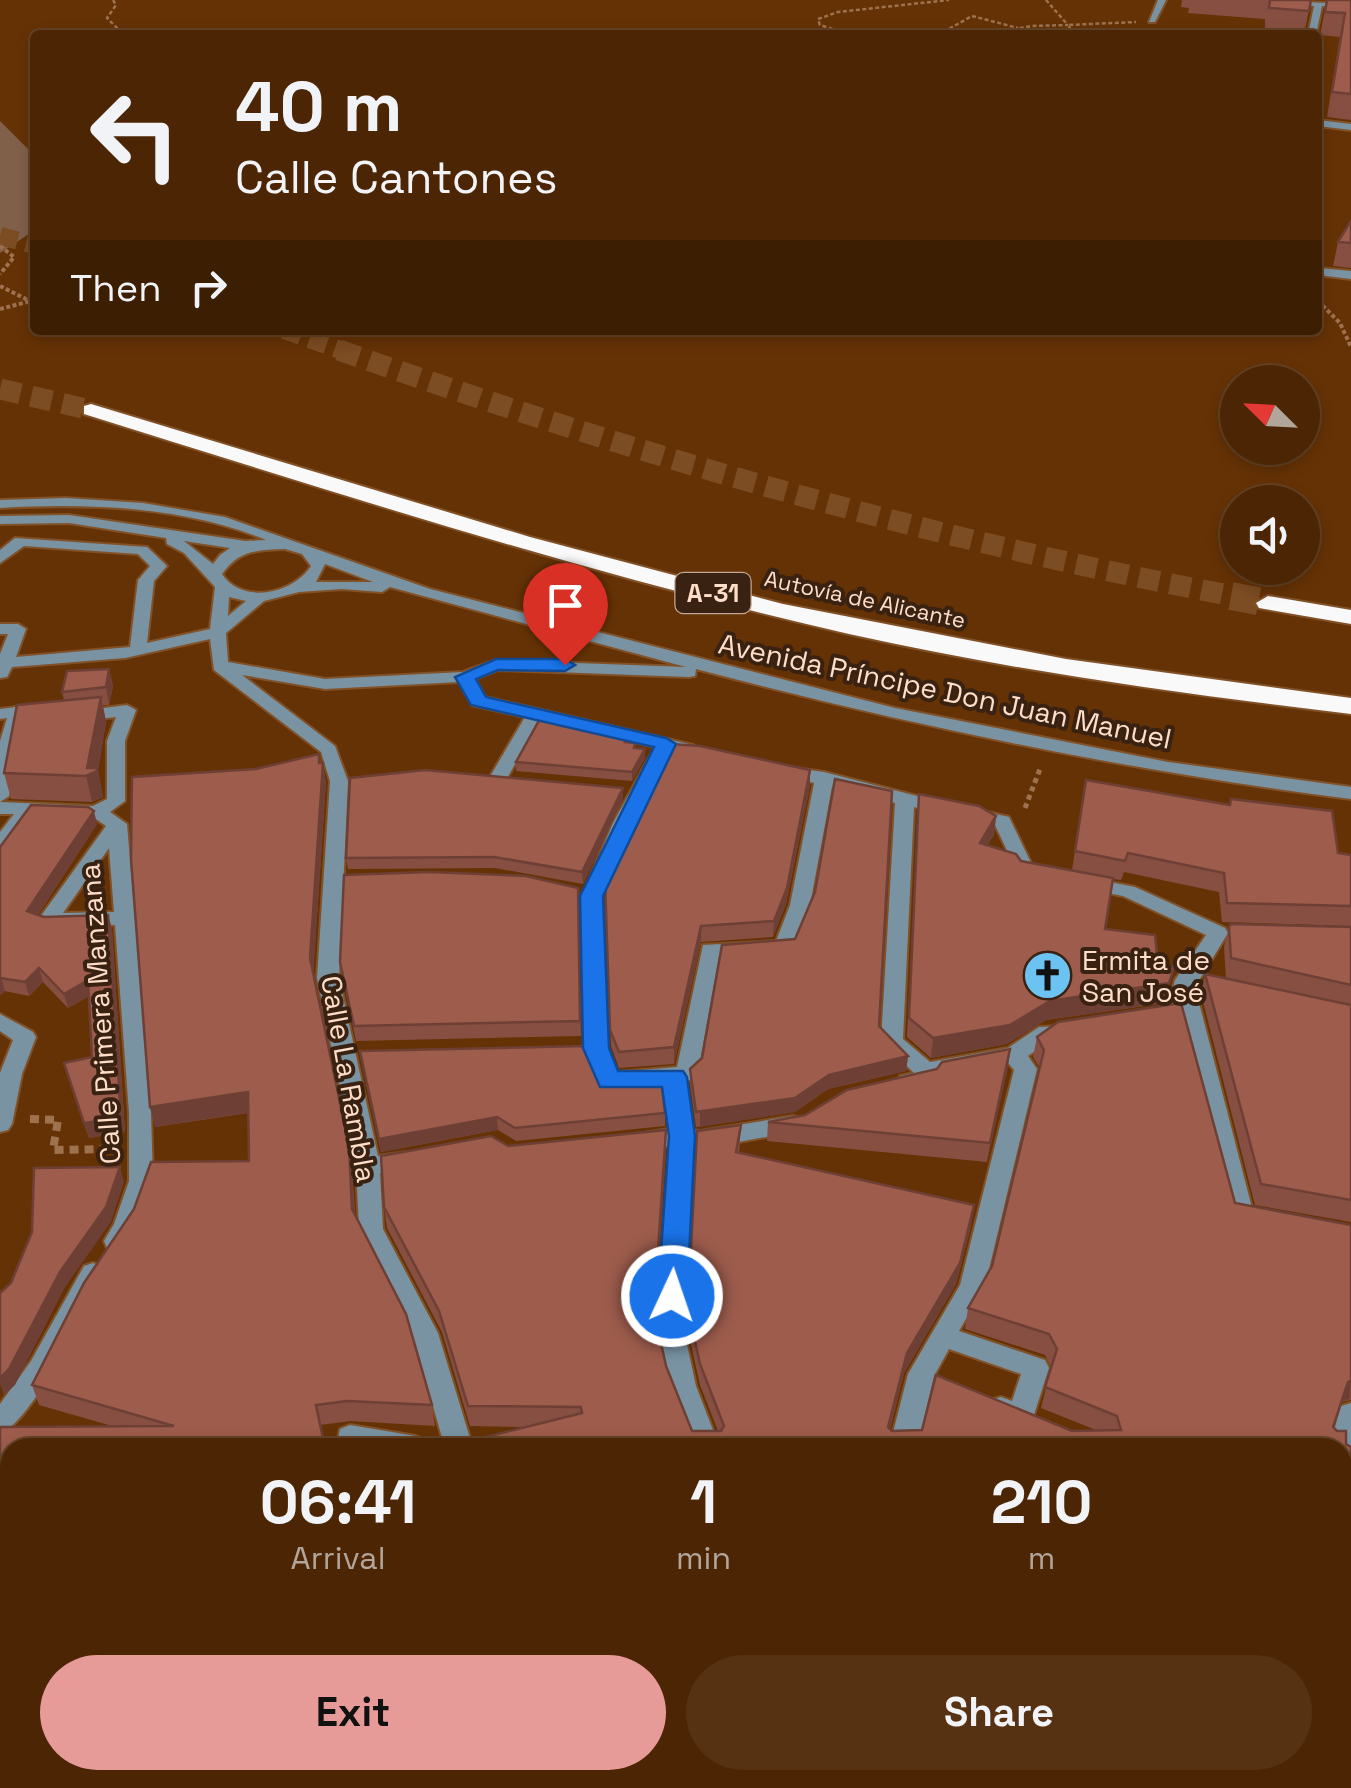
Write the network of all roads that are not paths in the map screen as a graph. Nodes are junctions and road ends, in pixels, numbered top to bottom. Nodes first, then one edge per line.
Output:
1 (1162, 0) edge
2 (1266, 0) edge
3 (1319, 2) edge
4 (1351, 6) edge
5 (1152, 20) road end
6 (1313, 30) edge
7 (1322, 123) edge
8 (1351, 126) edge
9 (1322, 272) edge
10 (1351, 275) edge
11 (91, 410) tunnel mouth
12 (0, 504) edge
13 (176, 514) junction
14 (0, 520) edge
15 (156, 534) junction
16 (286, 544) junction
17 (247, 546) junction
18 (307, 552) junction
19 (0, 558) edge
20 (218, 581) junction
21 (294, 589) junction
22 (415, 590) junction
23 (261, 596) junction
24 (1268, 603) tunnel mouth
25 (1351, 617) edge
26 (0, 629) edge
27 (218, 632) junction
28 (138, 648) junction
29 (220, 666) junction
30 (2, 667) edge
31 (736, 675) junction
32 (465, 677) junction
33 (1351, 706) edge
34 (535, 714) junction
35 (6, 718) edge
36 (666, 744) junction
37 (714, 755) edge
38 (769, 766) edge
39 (824, 778) junction
40 (497, 780) edge
41 (143, 787) edge
42 (117, 788) junction
43 (1351, 793) edge
44 (0, 796) edge
45 (905, 800) junction
46 (0, 808) edge
47 (28, 809) junction
48 (107, 818) junction
49 (0, 845) edge
50 (1043, 876) edge
51 (1077, 882) edge
52 (126, 918) junction
53 (1195, 982) junction
54 (1144, 1018) edge
55 (0, 1021) edge
56 (1079, 1028) edge
57 (1014, 1055) junction
58 (5, 1068) edge
59 (926, 1071) junction
60 (674, 1077) junction
61 (890, 1086) edge
62 (814, 1115) edge
63 (0, 1124) edge
64 (682, 1136) junction
65 (619, 1143) edge
66 (424, 1160) edge
67 (368, 1166) junction
68 (1278, 1222) edge
69 (944, 1336) junction
70 (971, 1395) edge
71 (1021, 1416) junction
72 (0, 1422) edge
73 (1053, 1428) edge
74 (456, 1438) edge
75 (702, 1438) edge
76 (907, 1438) edge

1 - 5 street
2 - 3 street
3 - 4 street
3 - 6 street
7 - 8 street
9 - 10 street
11 - 33 highway, Autovía de Alicante / A-31
12 - 13 street
13 - 16 street, Avenida Príncipe Don Juan Manuel
13 - 17 street
14 - 15 street
15 - 17 street
15 - 20 street
16 - 17 street
16 - 18 street, Avenida Príncipe Don Juan Manuel
17 - 20 street
18 - 21 street
18 - 22 street, Avenida Príncipe Don Juan Manuel
19 - 28 street
20 - 23 street
20 - 27 street
21 - 22 street, Avenida Príncipe Don Juan Manuel
21 - 23 street, Avenida Príncipe Don Juan Manuel
22 - 31 street, Avenida Príncipe Don Juan Manuel
23 - 27 street
24 - 25 highway
26 - 30 street
27 - 28 street
27 - 29 street
28 - 30 street
29 - 32 street
29 - 67 street, Calle La Rambla
31 - 32 street
31 - 43 street, Avenida Príncipe Don Juan Manuel
32 - 34 street
34 - 36 street
34 - 40 street
35 - 42 street
35 - 44 street
36 - 37 street
36 - 60 street
38 - 39 street
39 - 45 street
39 - 60 street
41 - 42 street
42 - 48 street
45 - 50 street
45 - 59 street
46 - 47 street
47 - 48 street
47 - 49 street
48 - 52 street, Calle Primera Manzana
48 - 52 street
51 - 53 street
52 - 72 street, Calle Primera Manzana
53 - 54 street
53 - 68 street
55 - 58 street
56 - 57 street
57 - 59 street
57 - 69 street
58 - 63 street
59 - 61 street
60 - 64 street
62 - 64 street
64 - 65 street
64 - 75 street
66 - 67 street
67 - 74 street, Calle La Rambla
69 - 71 street
69 - 76 street
70 - 71 street
71 - 73 street

